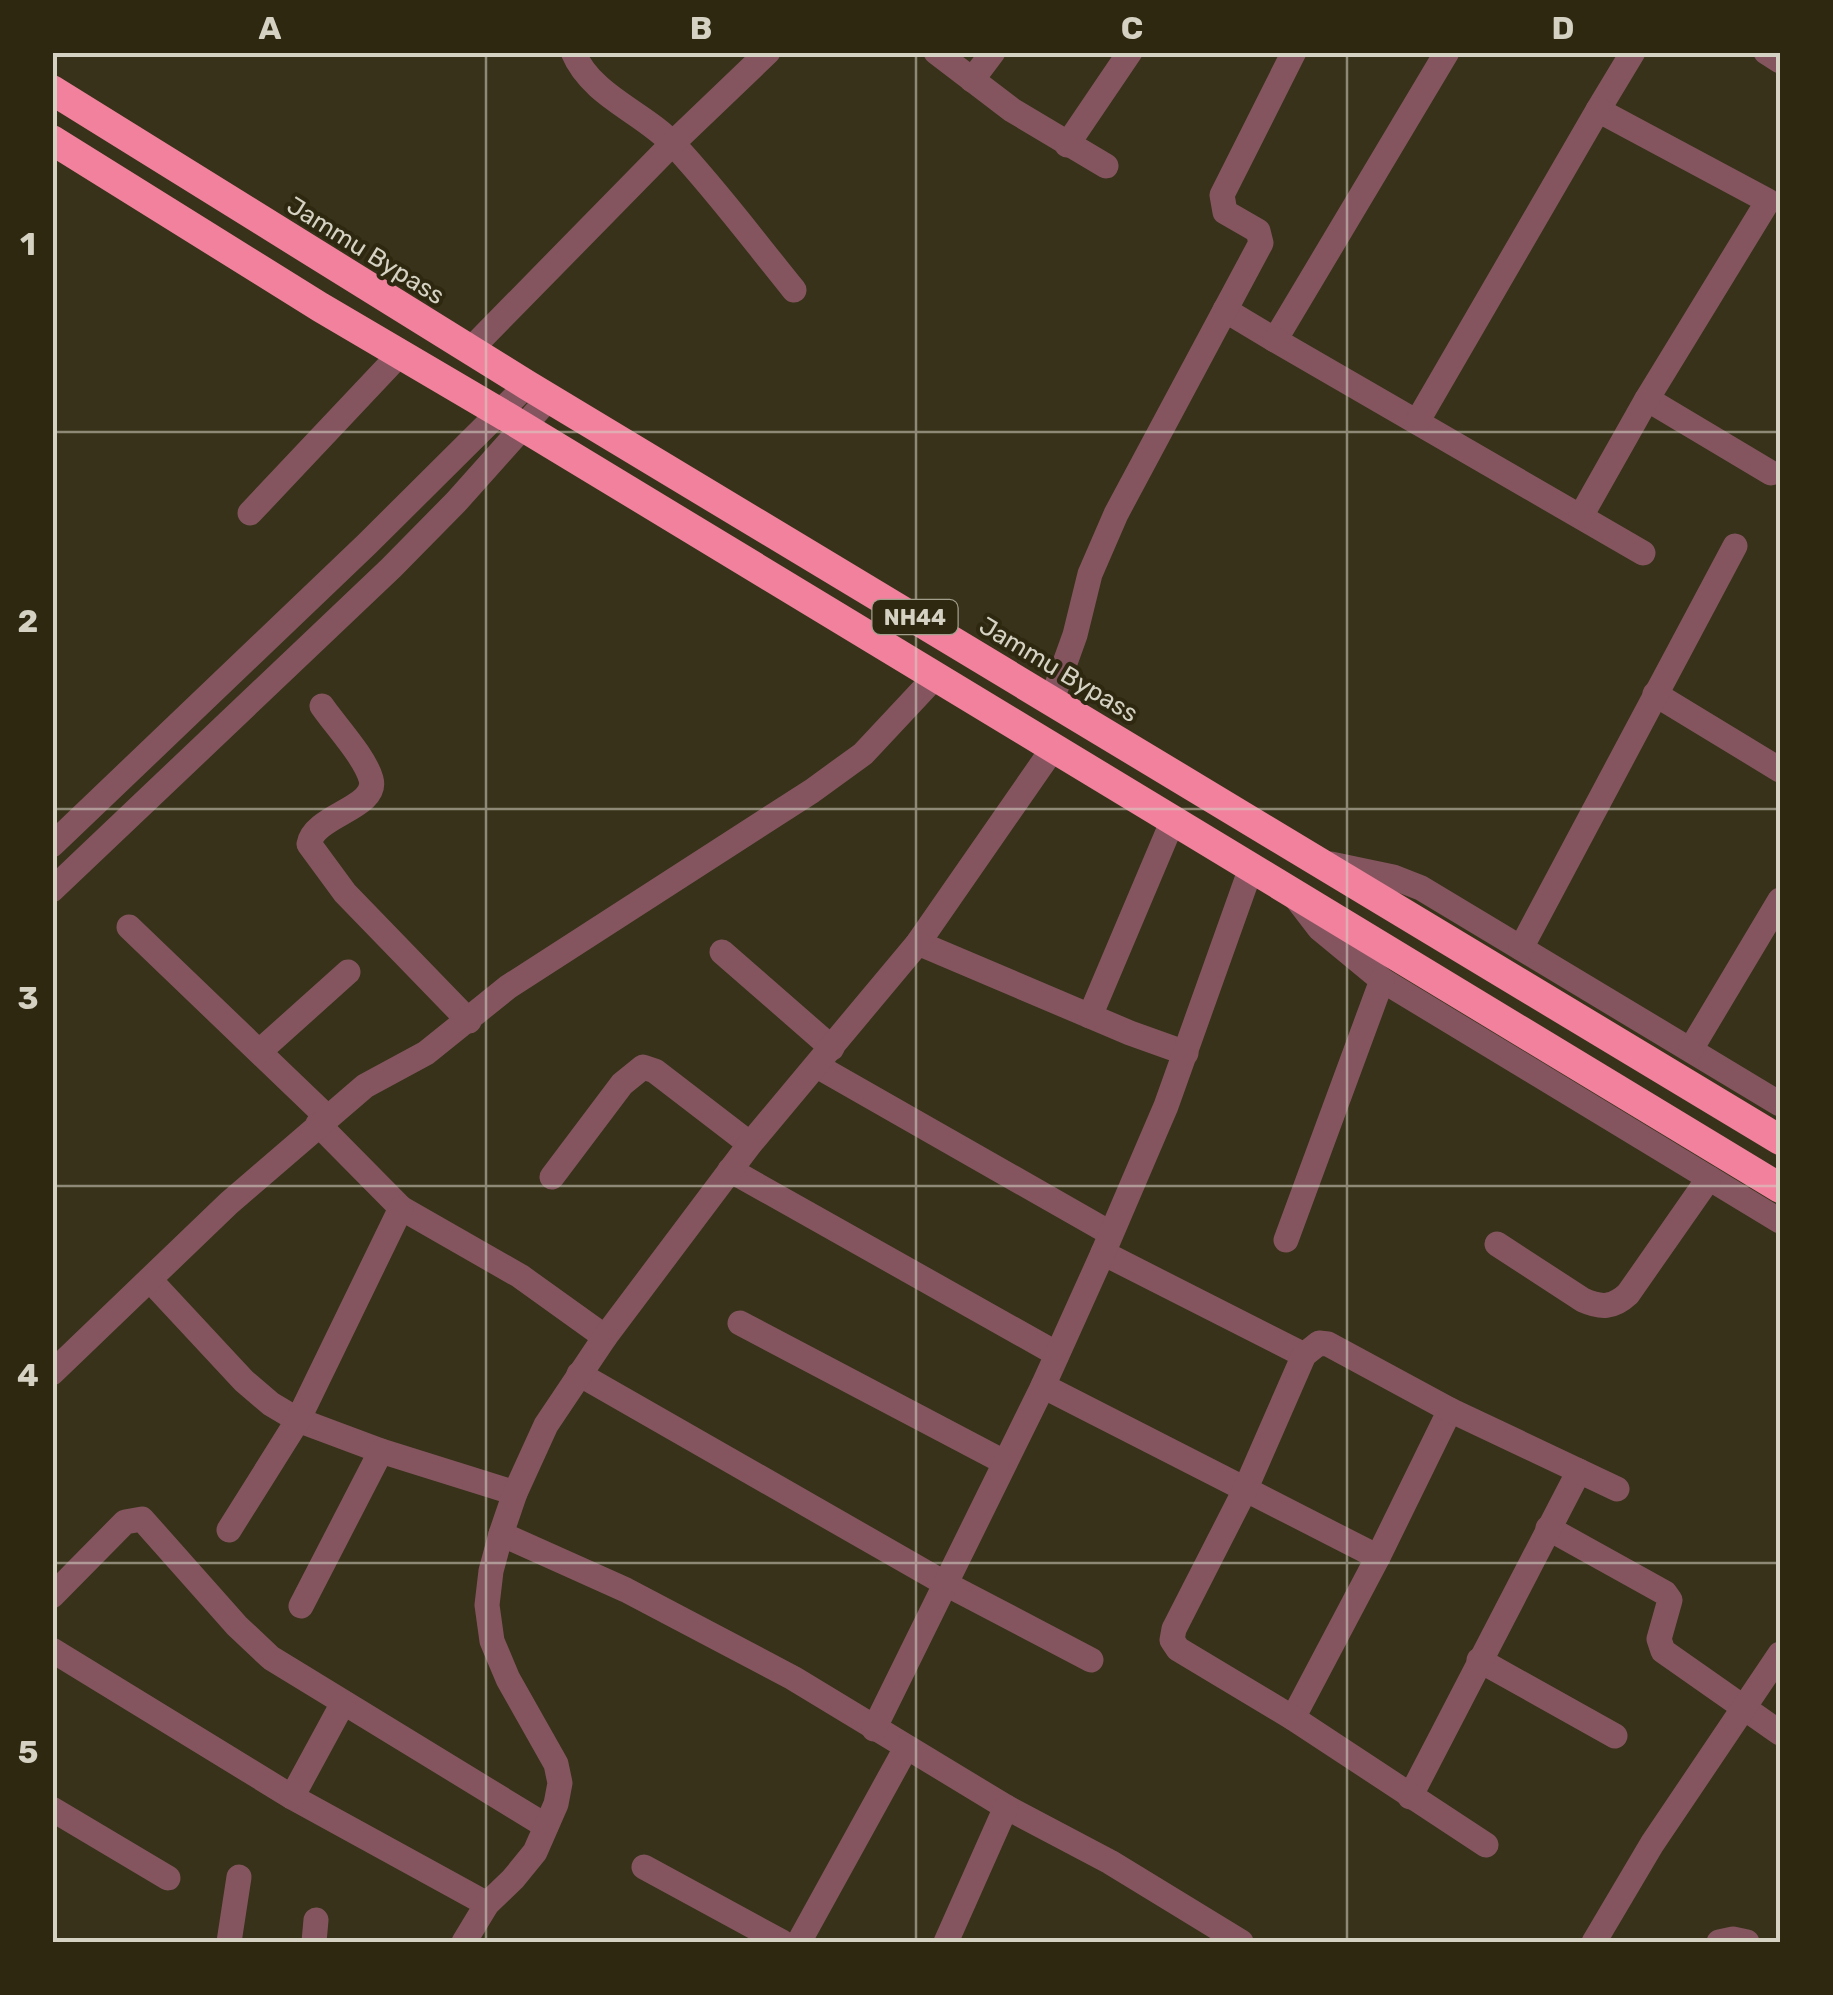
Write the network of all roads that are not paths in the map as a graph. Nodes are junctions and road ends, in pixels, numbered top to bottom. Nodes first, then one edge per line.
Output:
1 (573, 52) edge
2 (768, 52) edge
3 (936, 52) edge
4 (992, 52) edge
5 (1130, 52) edge
6 (1294, 52) edge
7 (1447, 52) edge
8 (1633, 52) edge
9 (1766, 52) edge
10 (1780, 61) edge
11 (972, 80) junction
12 (52, 90) edge
13 (1598, 110) junction
14 (52, 140) edge
15 (673, 143) junction
16 (1067, 145) junction
17 (1106, 166) dead end
18 (1774, 190) edge
19 (794, 290) dead end
20 (1225, 310) junction
21 (1275, 340) junction
22 (470, 350) junction
23 (400, 354) junction
24 (538, 392) junction
25 (1647, 399) junction
26 (511, 420) junction
27 (1417, 422) junction
28 (1771, 473) dead end
29 (250, 513) dead end
30 (1581, 516) junction
31 (1735, 546) dead end
32 (1643, 553) dead end
33 (936, 676) junction
34 (1655, 694) junction
35 (1052, 699) junction
36 (322, 706) dead end
37 (1054, 747) junction
38 (1780, 770) edge
39 (1172, 820) junction
40 (52, 844) edge
41 (1321, 862) junction
42 (1252, 868) junction
43 (52, 890) edge
44 (1292, 892) junction
45 (1780, 900) edge
46 (129, 927) dead end
47 (918, 944) junction
48 (1521, 948) junction
49 (722, 952) dead end
50 (348, 972) dead end
51 (1382, 980) junction
52 (1090, 1016) junction
53 (469, 1021) junction
54 (1690, 1049) junction
55 (260, 1051) junction
56 (1186, 1052) junction
57 (824, 1057) junction
58 (1780, 1104) edge
59 (322, 1120) junction
60 (1780, 1140) edge
61 (750, 1144) junction
62 (730, 1170) junction
63 (552, 1177) dead end
64 (1709, 1178) junction
65 (1780, 1188) edge
66 (401, 1208) junction
67 (1780, 1221) edge
68 (1286, 1240) dead end
69 (1106, 1243) junction
70 (1497, 1244) dead end
71 (150, 1280) junction
72 (740, 1323) dead end
73 (605, 1337) junction
74 (1057, 1354) junction
75 (1304, 1355) junction
76 (52, 1373) edge
77 (579, 1374) junction
78 (1043, 1386) junction
79 (1450, 1410) junction
80 (298, 1420) junction
81 (381, 1451) junction
82 (1004, 1462) junction
83 (1580, 1471) junction
84 (1617, 1488) dead end
85 (1245, 1490) junction
86 (515, 1494) junction
87 (1548, 1528) junction
88 (229, 1530) dead end
89 (501, 1534) junction
90 (1378, 1557) junction
91 (946, 1584) junction
92 (52, 1596) edge
93 (301, 1606) dead end
94 (52, 1650) edge
95 (1780, 1654) edge
96 (1091, 1660) dead end
97 (1479, 1660) junction
98 (343, 1703) junction
99 (1743, 1708) junction
100 (1292, 1718) junction
101 (874, 1729) junction
102 (1780, 1733) edge
103 (1615, 1736) dead end
104 (906, 1748) junction
105 (292, 1797) junction
106 (1410, 1797) junction
107 (1006, 1807) junction
108 (52, 1809) edge
109 (546, 1826) junction
110 (1486, 1845) dead end
111 (644, 1867) dead end
112 (239, 1877) dead end
113 (168, 1878) dead end
114 (487, 1904) junction
115 (229, 1942) edge
116 (464, 1942) edge
117 (782, 1942) edge
118 (799, 1942) edge
119 (946, 1942) edge
120 (1241, 1942) edge
121 (1594, 1942) edge
122 (1719, 1942) edge
123 (1747, 1942) edge

1 - 15 street
2 - 15 street
3 - 11 street
4 - 11 street
5 - 16 street
6 - 20 street
7 - 21 street
8 - 13 street
9 - 10 street
11 - 16 street
12 - 22 highway, Jammu Bypass / NH44
13 - 18 street
13 - 27 street
14 - 23 highway, NH44
15 - 19 street
15 - 22 street
16 - 17 street
18 - 25 street
20 - 21 street
20 - 35 street
21 - 27 street
22 - 24 highway, Jammu Bypass / NH44
23 - 26 highway, NH44
23 - 29 street
24 - 26 street
24 - 35 highway, Jammu Bypass / NH44
25 - 28 street
25 - 30 street
26 - 33 highway, NH44
26 - 40 street
26 - 43 street
27 - 30 street
30 - 32 street
31 - 34 street
33 - 37 highway, NH44
33 - 53 street
34 - 38 street
34 - 48 street
35 - 41 highway, Jammu Bypass / NH44
36 - 53 street
37 - 39 highway, NH44
37 - 47 street
39 - 42 highway, NH44
39 - 52 street
41 - 48 street
41 - 60 highway, Jammu Bypass / NH44
42 - 44 highway, NH44
42 - 56 street
44 - 51 street
44 - 65 highway, NH44
45 - 54 street
46 - 55 street
47 - 52 street
47 - 57 street
48 - 54 street
49 - 57 street
50 - 55 street
51 - 64 street
51 - 68 street
52 - 56 street
53 - 59 street
54 - 58 street
55 - 59 street
56 - 69 street
57 - 61 street
57 - 69 street
59 - 66 street
59 - 71 street
61 - 62 street
61 - 63 street
62 - 73 street
62 - 74 street
64 - 67 street
64 - 70 street
66 - 73 street
66 - 80 street
69 - 74 street
69 - 75 street
71 - 76 street
71 - 80 street
72 - 82 street
73 - 77 street
74 - 78 street
75 - 79 street
75 - 85 street
77 - 86 street
77 - 91 street
78 - 82 street
78 - 85 street
79 - 83 street
79 - 90 street
80 - 81 street
80 - 88 street
81 - 86 street
81 - 93 street
82 - 91 street
83 - 84 street
83 - 87 street
85 - 90 street
85 - 100 street
86 - 89 street
87 - 97 street
87 - 99 street
89 - 101 street
89 - 109 street
90 - 100 street
91 - 96 street
91 - 101 street
92 - 98 street
94 - 105 street
95 - 99 street
97 - 103 street
97 - 106 street
98 - 105 street
98 - 109 street
99 - 102 street
99 - 121 street
100 - 106 street
101 - 104 street
104 - 107 street
104 - 118 street
105 - 114 street
106 - 110 street
107 - 119 street
107 - 120 street
108 - 113 street
109 - 114 street
111 - 117 street
112 - 115 street
114 - 116 street
122 - 123 street

